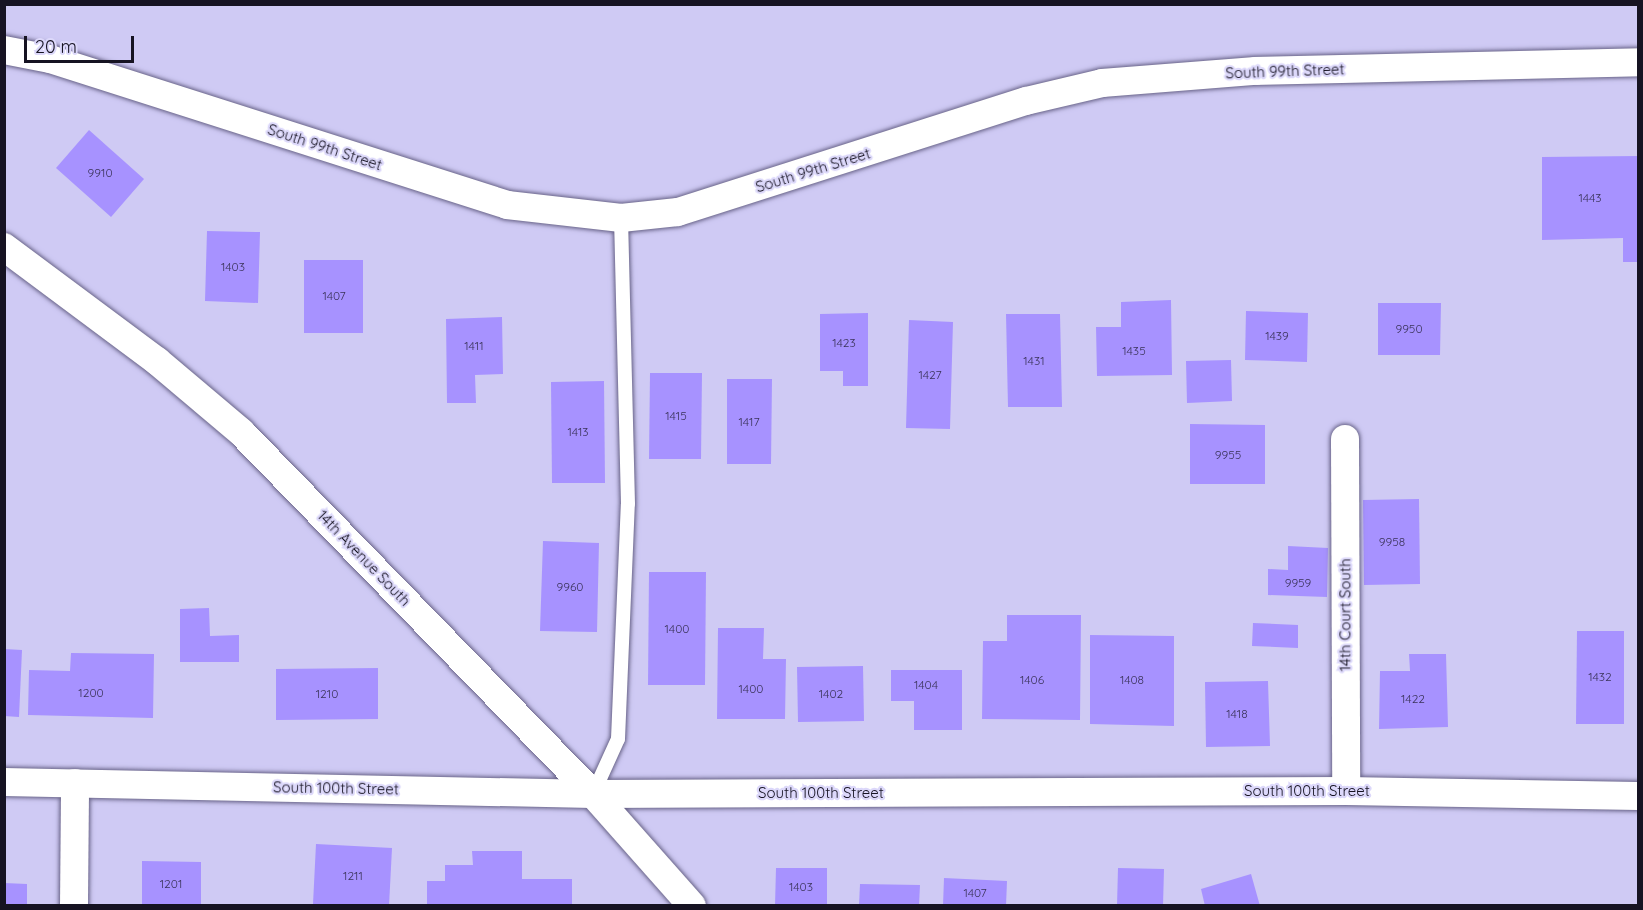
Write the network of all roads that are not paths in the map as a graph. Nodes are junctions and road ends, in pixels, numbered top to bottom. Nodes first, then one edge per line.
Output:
1 (4, 50) edge
2 (1638, 62) edge
3 (621, 218) junction
4 (4, 247) edge
5 (1345, 439) dead end
6 (4, 783) edge
7 (75, 783) junction
8 (1346, 791) junction
9 (593, 794) junction
10 (1638, 796) edge
11 (74, 906) edge
12 (692, 906) edge

1 - 3 street, South 99th Street
2 - 3 street, South 99th Street
3 - 9 lane
4 - 9 street, 14th Avenue South
5 - 8 street, 14th Court South
6 - 7 street, South 100th Street
7 - 9 street, South 100th Street
7 - 11 street
8 - 9 street, South 100th Street
8 - 10 street, South 100th Street
9 - 12 street, 14th Avenue South

